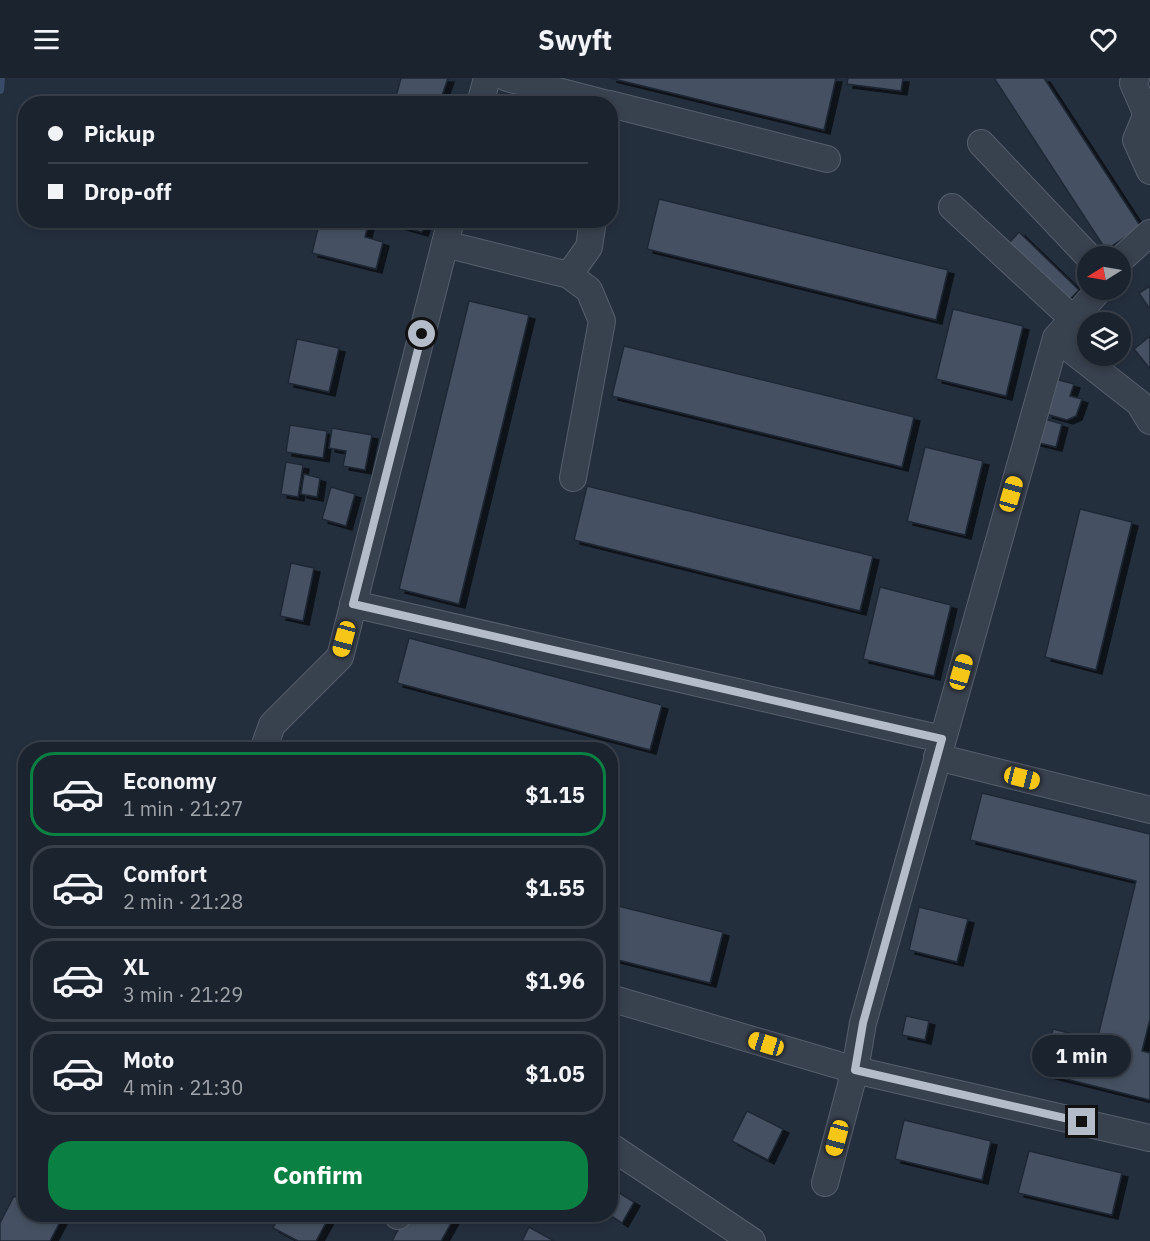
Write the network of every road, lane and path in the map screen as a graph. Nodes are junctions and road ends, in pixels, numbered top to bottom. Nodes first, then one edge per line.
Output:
1 (487, 78) edge
2 (507, 78) edge
3 (1136, 78) edge
4 (482, 96) edge
5 (578, 96) edge
6 (618, 106) edge
7 (1148, 119) edge
8 (981, 142) dead end
9 (827, 159) dead end
10 (1150, 171) edge
11 (952, 207) dead end
12 (592, 228) edge
13 (448, 232) edge
14 (1150, 233) edge
15 (1079, 246) edge
16 (1131, 250) edge
17 (569, 275) junction
18 (1090, 300) edge
19 (1073, 319) junction
20 (1056, 338) junction
21 (1150, 421) edge
22 (573, 478) dead end
23 (353, 604) junction
24 (266, 742) edge
25 (939, 748) junction
26 (1150, 810) edge
27 (618, 1000) edge
28 (855, 1070) junction
29 (1150, 1138) edge
30 (618, 1151) edge
31 (825, 1183) dead end
32 (752, 1241) edge

1 - 4 street
2 - 5 street
3 - 7 street
6 - 9 street
7 - 10 street
8 - 15 street
11 - 19 street
12 - 17 street
13 - 17 street
13 - 23 street
14 - 16 street
17 - 22 street
18 - 19 street
19 - 20 street
20 - 21 street
20 - 25 street
23 - 24 street
23 - 25 street
25 - 26 street
25 - 28 street
27 - 28 street
28 - 29 street
28 - 31 street
30 - 32 street

